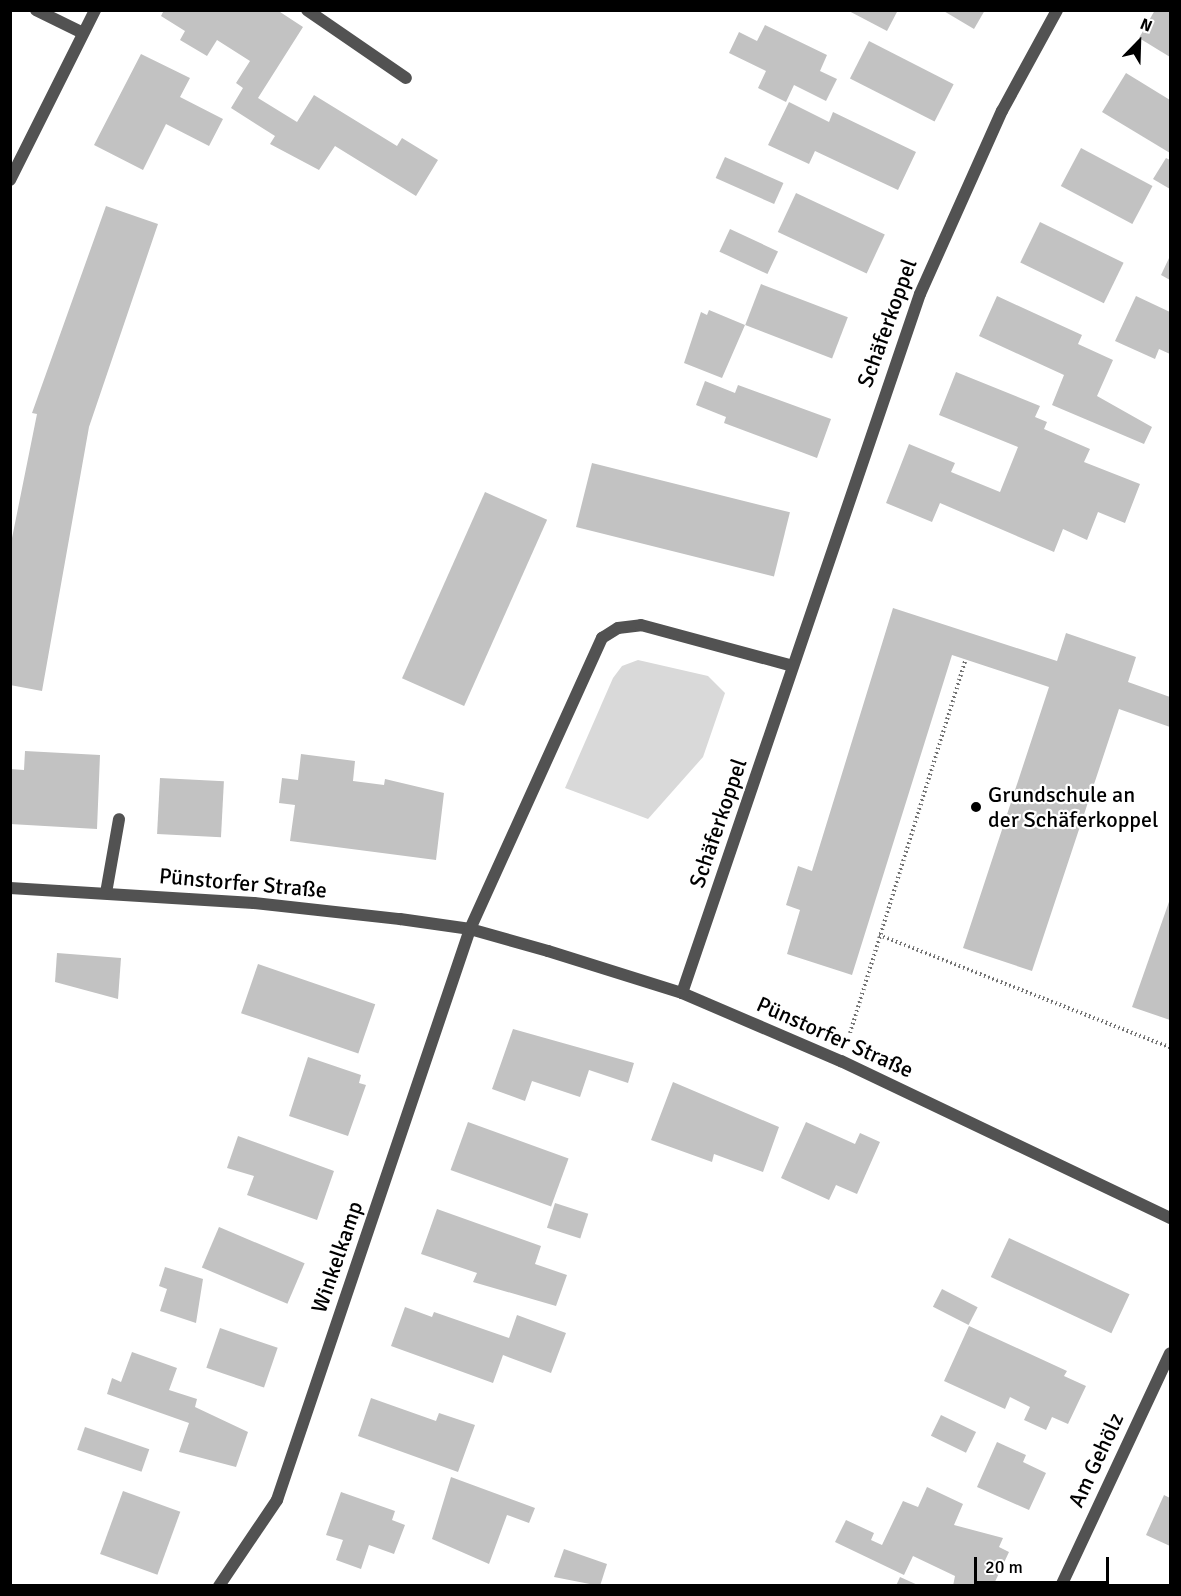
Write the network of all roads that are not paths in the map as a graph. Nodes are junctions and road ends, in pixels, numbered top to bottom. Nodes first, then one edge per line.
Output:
1 (36, 10) edge
2 (95, 10) edge
3 (307, 10) edge
4 (1057, 10) edge
5 (81, 32) junction
6 (406, 78) dead end
7 (10, 180) edge
8 (793, 666) junction
9 (119, 819) dead end
10 (10, 888) edge
11 (106, 893) junction
12 (470, 929) junction
13 (682, 993) junction
14 (1170, 1218) edge
15 (1170, 1353) edge
16 (219, 1586) edge
17 (1061, 1586) edge

1 - 5 street
2 - 5 street
3 - 6 street
4 - 8 street, Schäferkoppel
5 - 7 street
8 - 12 street
8 - 13 street, Schäferkoppel
9 - 11 street
10 - 11 street, Pünstorfer Straße
11 - 12 street, Pünstorfer Straße
12 - 13 street, Pünstorfer Straße
12 - 16 street, Winkelkamp
13 - 14 street, Pünstorfer Straße
15 - 17 street, Am Gehölz

